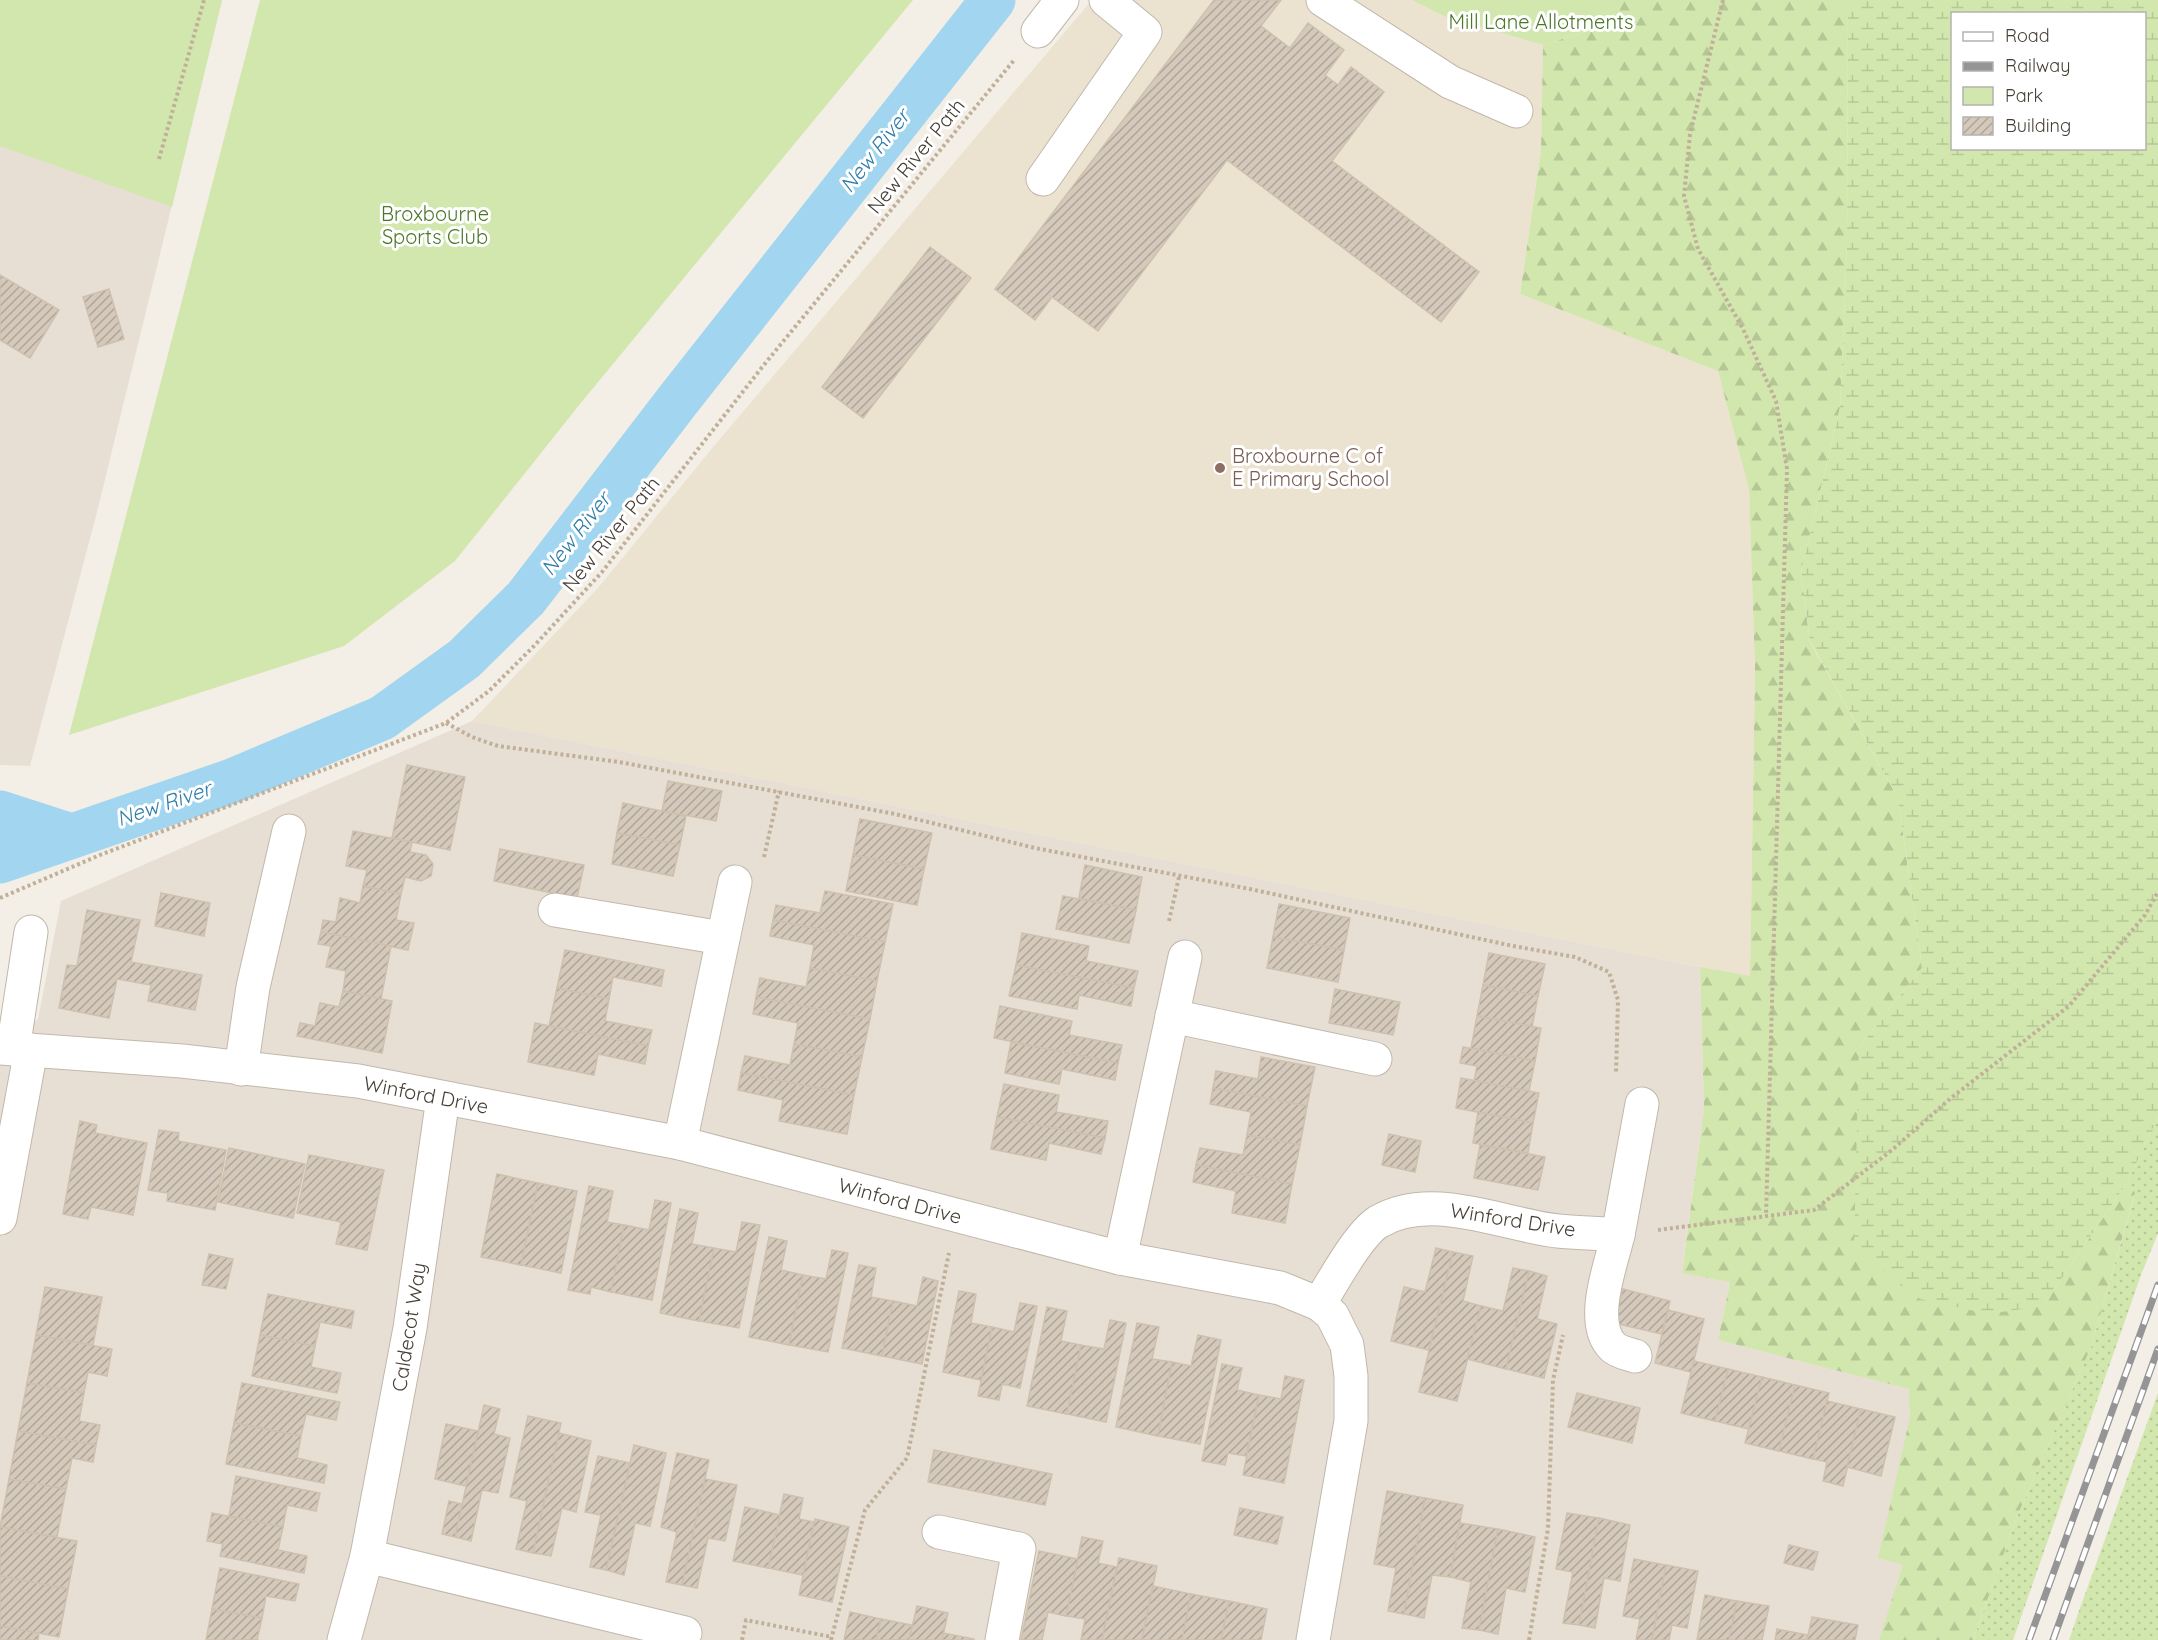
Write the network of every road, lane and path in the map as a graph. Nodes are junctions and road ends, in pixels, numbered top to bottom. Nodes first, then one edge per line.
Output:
1 (204, 0) edge
2 (1062, 0) edge
3 (1106, 0) edge
4 (1323, 0) edge
5 (1723, 0) edge
6 (1038, 31) joint
7 (1516, 111) dead end
8 (159, 159) dead end
9 (1043, 179) dead end
10 (446, 723) junction
11 (779, 791) junction
12 (290, 831) dead end
13 (749, 874) joint
14 (2158, 892) edge
15 (0, 898) edge
16 (555, 910) dead end
17 (31, 932) dead end
18 (722, 938) junction
19 (1185, 957) dead end
20 (1172, 1016) junction
21 (15, 1049) edge
22 (1376, 1059) dead end
23 (241, 1069) junction
24 (443, 1098) junction
25 (1642, 1104) joint
26 (680, 1143) junction
27 (956, 1215) junction
28 (1766, 1216) junction
29 (0, 1218) edge
30 (1694, 1226) dead end
31 (1618, 1235) junction
32 (1120, 1258) junction
33 (1319, 1304) junction
34 (1563, 1334) dead end
35 (1635, 1356) dead end
36 (939, 1532) dead end
37 (368, 1556) junction
38 (685, 1633) dead end
39 (832, 1639) edge
40 (344, 1640) edge
41 (742, 1640) edge
42 (1002, 1640) edge
43 (1312, 1640) edge
44 (1529, 1640) edge

1 - 8 path
2 - 6 street
3 - 9 street
4 - 7 street
5 - 28 path
6 - 10 path, New River Path
10 - 11 path
10 - 15 path, New River Path
11 - 13 path
11 - 25 path
12 - 23 street
13 - 18 street
14 - 28 path
16 - 18 street
17 - 21 street
18 - 26 street
19 - 20 street
20 - 22 street
20 - 32 street
21 - 23 street, Winford Drive
21 - 29 street
23 - 24 street, Winford Drive
24 - 26 street, Winford Drive
24 - 37 street, Caldecot Way
25 - 31 street
26 - 27 street, Winford Drive
27 - 32 street, Winford Drive
27 - 39 path
28 - 30 path
31 - 33 street, Winford Drive
31 - 35 street
32 - 33 street, Winford Drive
33 - 43 street, Winford Drive
34 - 44 path
36 - 42 street
37 - 38 street
37 - 40 street, Caldecot Way
39 - 41 path

